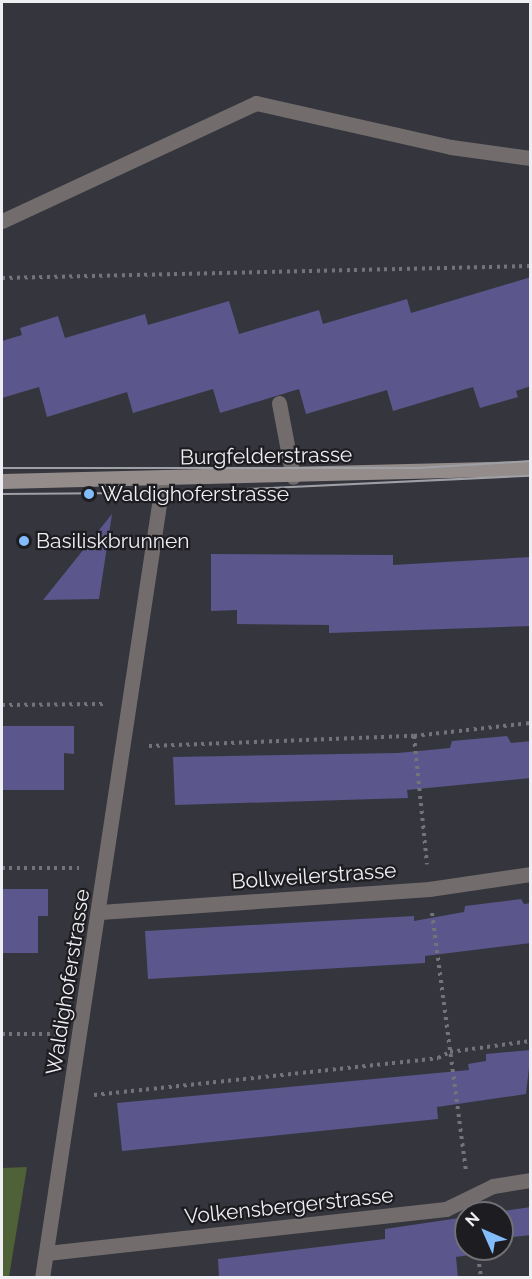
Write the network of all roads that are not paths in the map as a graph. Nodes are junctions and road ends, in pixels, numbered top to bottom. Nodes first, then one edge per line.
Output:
1 (531, 158) edge
2 (2, 221) edge
3 (279, 403) dead end
4 (531, 468) edge
5 (293, 477) junction
6 (163, 478) junction
7 (2, 481) edge
8 (531, 874) edge
9 (100, 912) junction
10 (531, 1180) edge
11 (47, 1253) junction
12 (42, 1278) edge

1 - 2 street
3 - 5 street
4 - 5 main road, Burgfelderstrasse
5 - 6 main road, Burgfelderstrasse
6 - 7 main road, Burgfelderstrasse
6 - 9 street, Waldighoferstrasse
8 - 9 street, Bollweilerstrasse
9 - 11 street, Waldighoferstrasse
10 - 11 street, Volkensbergerstrasse
11 - 12 street, Waldighoferstrasse

